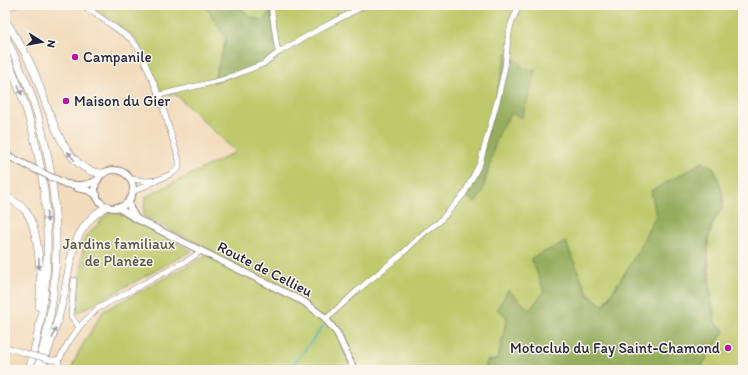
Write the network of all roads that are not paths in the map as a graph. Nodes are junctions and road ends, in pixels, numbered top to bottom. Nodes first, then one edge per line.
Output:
1 (17, 5) edge
2 (83, 5) edge
3 (271, 5) edge
4 (366, 5) edge
5 (519, 5) edge
6 (5, 8) edge
7 (5, 19) edge
8 (5, 36) edge
9 (279, 52) junction
10 (5, 54) edge
11 (5, 79) edge
12 (158, 94) junction
13 (5, 97) edge
14 (5, 154) edge
15 (104, 173) junction
16 (130, 179) junction
17 (161, 179) junction
18 (98, 180) junction
19 (66, 184) junction
20 (132, 192) junction
21 (97, 195) junction
22 (5, 196) edge
23 (129, 200) junction
24 (107, 206) junction
25 (117, 207) junction
26 (137, 219) junction
27 (201, 251) junction
28 (74, 280) dead end
29 (326, 319) junction
30 (79, 327) junction
31 (38, 335) junction
32 (5, 348) edge
33 (58, 360) junction
34 (29, 370) edge
35 (37, 370) edge
36 (41, 370) edge
37 (57, 370) edge
38 (354, 370) edge

1 - 6 street
2 - 12 street
3 - 9 street
4 - 9 street
5 - 29 street
15 -> 7 highway
8 - 35 highway
9 - 12 street
10 -> 31 highway
11 - 13 highway
12 - 17 street
14 - 19 main road, bridge
15 - 16 main road
15 - 18 main road
16 - 17 street
16 - 20 main road
17 - 20 street
18 - 19 main road
18 - 21 main road
19 - 21 main road
20 - 23 main road
21 - 24 main road
22 -> 31 highway
23 - 25 main road
23 - 26 main road
24 - 25 main road
36 -> 24 highway
25 - 26 main road, Route de Cellieu
26 - 27 main road, Route de Cellieu
27 - 29 main road, Route de Cellieu
27 - 30 street
28 - 30 street
29 - 38 main road, Route de Cellieu
30 - 33 street
31 - 34 highway
32 - 33 street, bridge
33 - 37 street

